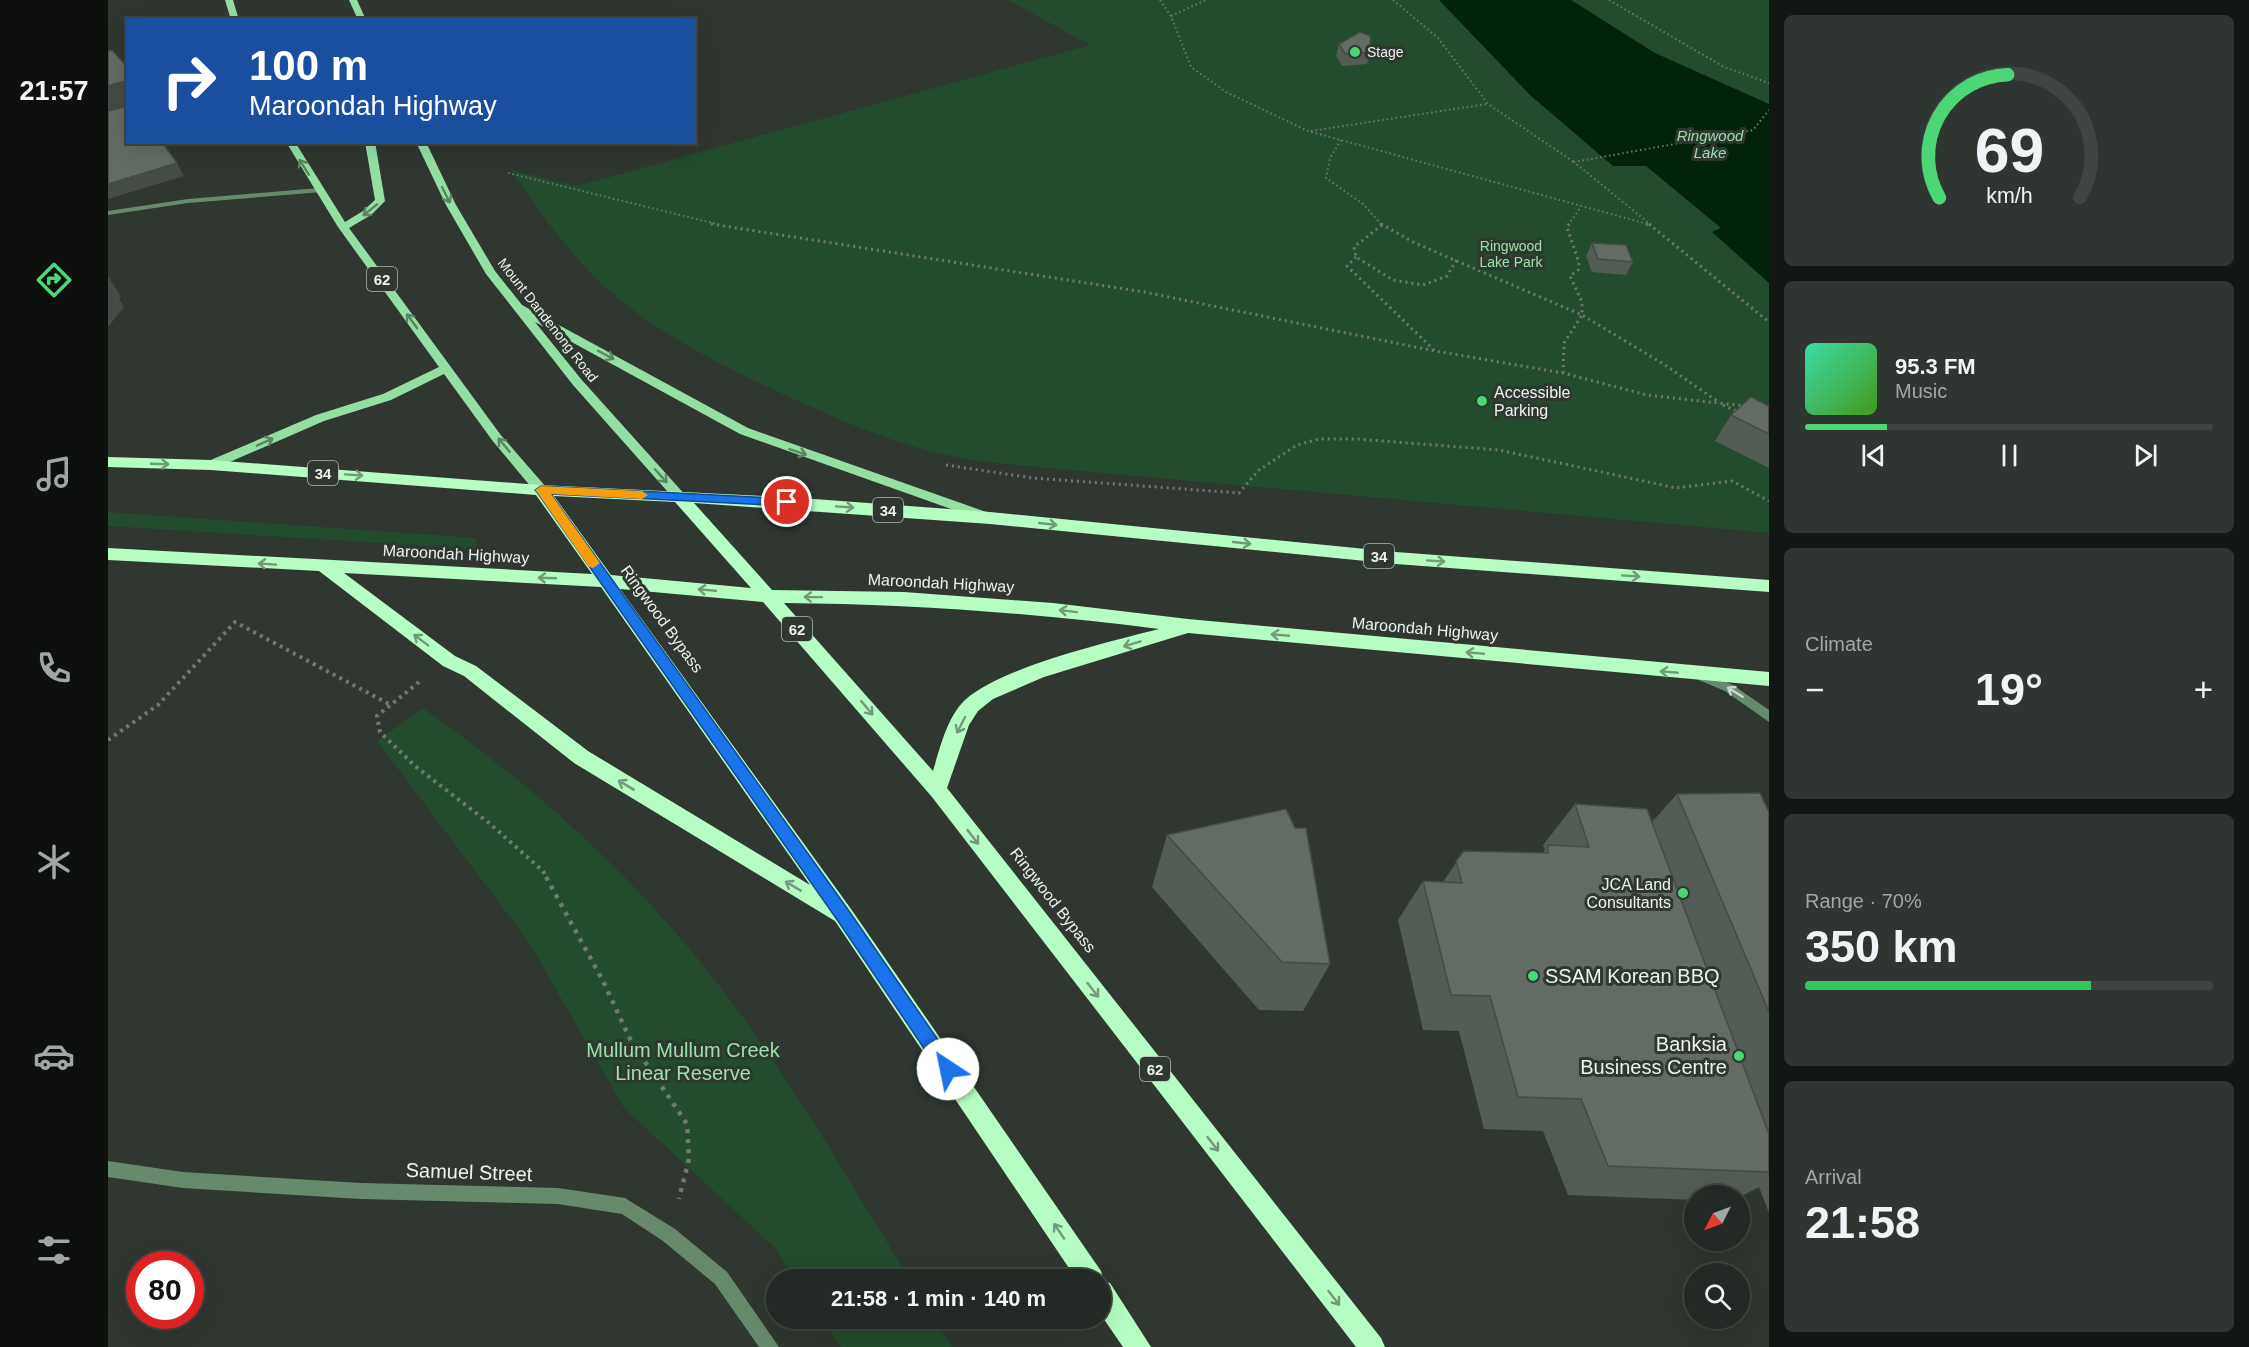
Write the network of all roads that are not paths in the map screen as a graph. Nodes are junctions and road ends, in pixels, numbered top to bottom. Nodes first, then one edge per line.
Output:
1 (229, 0) edge
2 (352, 0) edge
3 (234, 18) edge
4 (361, 18) edge
5 (291, 144) edge
6 (370, 144) edge
7 (422, 144) edge
8 (318, 190) junction
9 (108, 213) edge
10 (343, 227) junction
11 (517, 307) junction
12 (446, 368) junction
13 (108, 462) edge
14 (212, 465) junction
15 (541, 490) junction
16 (680, 497) junction
17 (990, 518) junction
18 (108, 554) edge
19 (325, 567) junction
20 (605, 580) junction
21 (1769, 586) edge
22 (765, 596) junction
23 (1188, 626) junction
24 (1698, 674) junction
25 (1769, 679) edge
26 (1769, 717) edge
27 (937, 791) junction
28 (844, 916) junction
29 (108, 1169) edge
30 (1085, 1269) edge
31 (1111, 1307) edge
32 (770, 1347) edge
33 (1138, 1347) edge
34 (1372, 1347) edge

1 - 3 main road
2 - 4 main road
8 -> 5 main road, 62
6 -> 10 main road
7 -> 11 main road, Mount Dandenong Road / 62
8 - 9 street
8 - 10 main road, 62
12 -> 10 main road, 62
11 -> 16 main road, Mount Dandenong Road / 62
11 -> 17 main road
14 -> 12 main road
15 -> 12 main road, 62
13 -> 14 highway, 34
14 -> 15 highway, 34
15 - 16 highway, 34
15 - 20 highway, Ringwood Bypass / 62
16 -> 17 highway, 34
16 - 22 highway, Ringwood Bypass / 62
17 -> 21 highway, 34
19 -> 18 highway, Maroondah Highway
20 -> 19 highway, Maroondah Highway
28 -> 19 highway
22 -> 20 highway, Maroondah Highway
20 - 28 highway, Ringwood Bypass / 62
23 -> 22 highway, Maroondah Highway
22 -> 27 highway, Ringwood Bypass / 62
24 -> 23 highway, Maroondah Highway
23 -> 27 highway
24 - 25 highway, Maroondah Highway
26 -> 24 street
27 -> 34 highway, Ringwood Bypass / 62
30 -> 28 highway, Ringwood Bypass / 62
29 - 32 street, Samuel Street
31 - 33 highway

